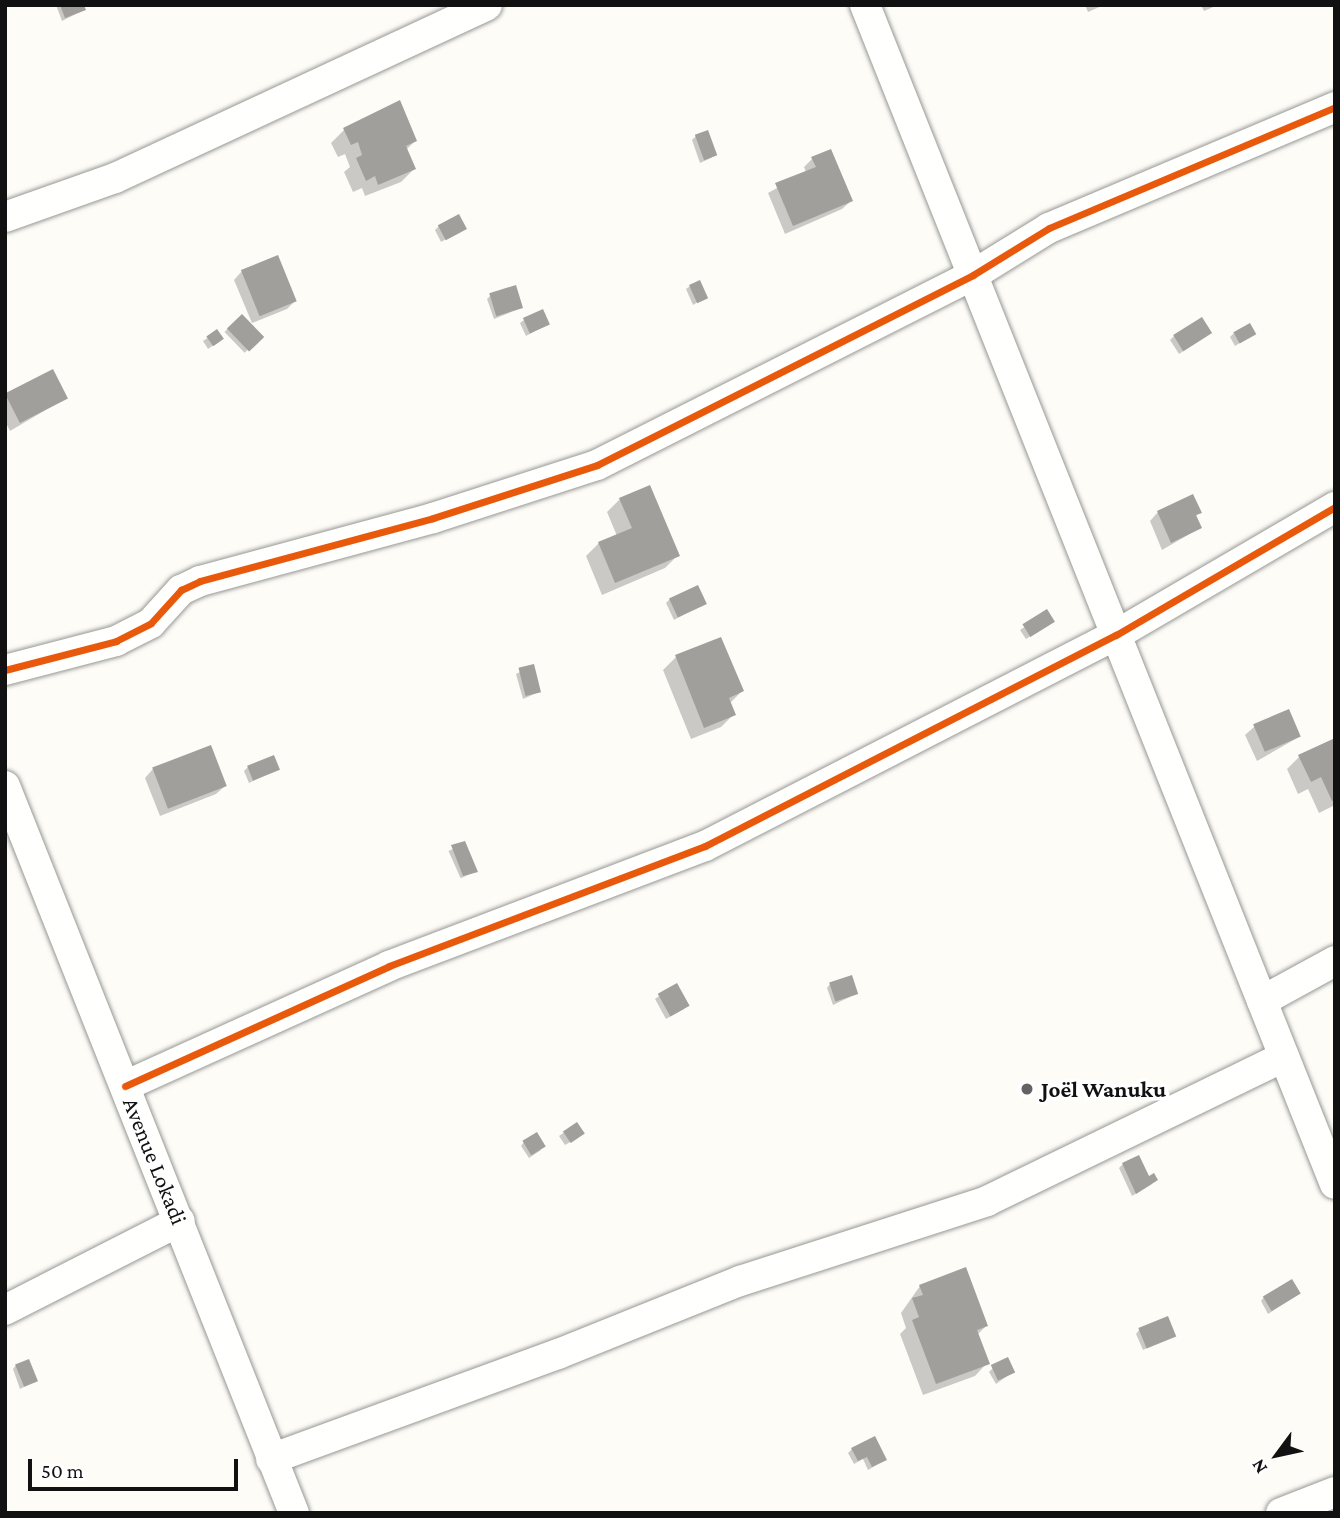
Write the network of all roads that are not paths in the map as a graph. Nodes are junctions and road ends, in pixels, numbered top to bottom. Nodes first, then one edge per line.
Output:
1 (487, 5) edge
2 (865, 5) edge
3 (1335, 107) edge
4 (5, 217) edge
5 (973, 275) junction
6 (1335, 507) edge
7 (1116, 635) junction
8 (5, 670) edge
9 (5, 786) edge
10 (1335, 961) edge
11 (1262, 1001) junction
12 (1284, 1057) junction
13 (125, 1086) junction
14 (1335, 1184) edge
15 (180, 1221) junction
16 (5, 1310) edge
17 (271, 1459) junction
18 (1335, 1492) edge
19 (287, 1510) edge
20 (1281, 1513) edge

1 - 4 street
2 - 5 street
3 - 5 street
5 - 7 street
5 - 8 street
6 - 7 street
7 - 11 street
7 - 13 street
9 - 13 street, Avenue Lokadi
10 - 11 street
11 - 12 street
12 - 14 street
12 - 17 street
13 - 15 street, Avenue Lokadi
15 - 16 street
15 - 17 street, Avenue Lokadi
17 - 19 street, Avenue Lokadi
18 - 20 street

